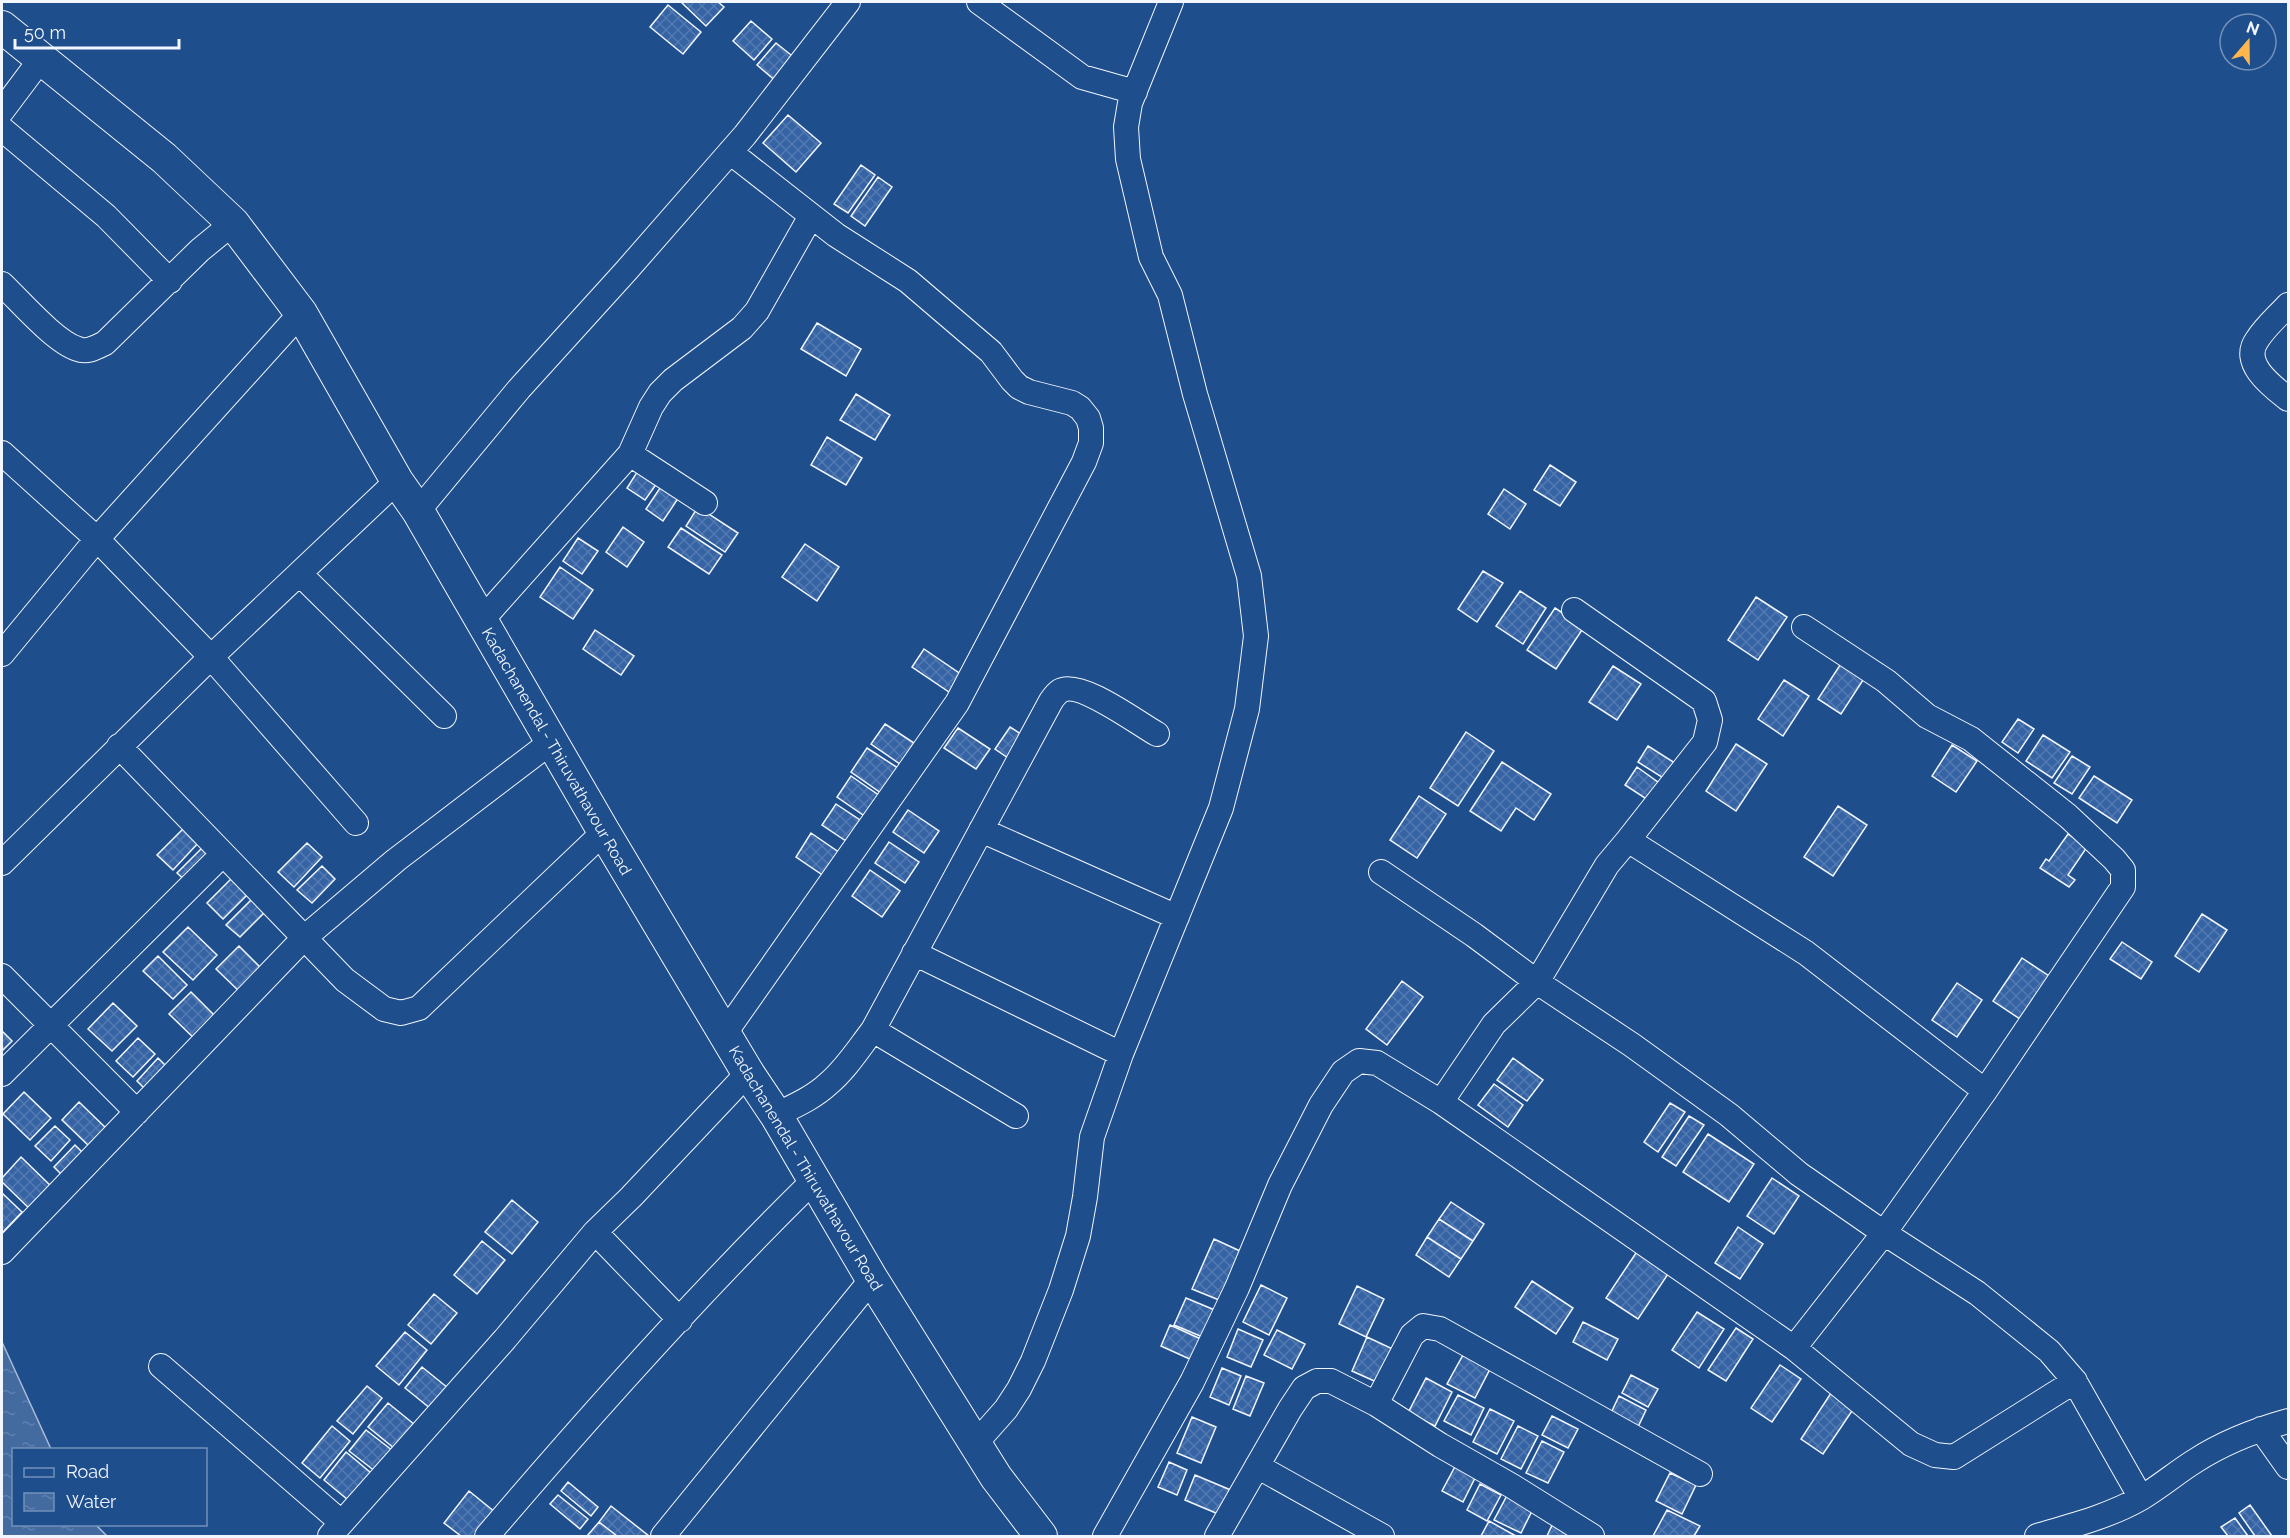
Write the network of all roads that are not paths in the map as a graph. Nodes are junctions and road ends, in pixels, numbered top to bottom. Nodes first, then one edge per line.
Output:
1 (979, 2) edge
2 (1171, 2) edge
3 (836, 6) edge
4 (2, 27) edge
5 (41, 59) junction
6 (1135, 92) junction
7 (2, 111) edge
8 (2, 129) edge
9 (730, 152) junction
10 (811, 216) junction
11 (233, 223) junction
12 (170, 281) junction
13 (2, 284) edge
14 (2289, 305) edge
15 (301, 313) junction
16 (2289, 399) edge
17 (2, 453) edge
18 (630, 454) junction
19 (397, 481) junction
20 (705, 502) dead end
21 (418, 511) junction
22 (97, 539) junction
23 (300, 574) junction
24 (1574, 610) dead end
25 (481, 621) junction
26 (1804, 627) dead end
27 (2, 654) edge
28 (211, 657) junction
29 (444, 716) dead end
30 (1157, 734) dead end
31 (551, 742) junction
32 (119, 746) junction
33 (356, 824) dead end
34 (981, 830) junction
35 (604, 832) junction
36 (1628, 840) junction
37 (223, 854) junction
38 (2, 863) edge
39 (1381, 872) dead end
40 (1177, 917) junction
41 (304, 938) junction
42 (914, 952) junction
43 (2, 976) edge
44 (1537, 982) junction
45 (51, 1024) junction
46 (873, 1030) junction
47 (725, 1033) junction
48 (1120, 1054) junction
49 (748, 1073) junction
50 (2, 1074) edge
51 (1985, 1091) junction
52 (1441, 1102) junction
53 (137, 1112) junction
54 (776, 1115) junction
55 (1016, 1116) dead end
56 (813, 1181) junction
57 (595, 1232) junction
58 (1884, 1233) junction
59 (2, 1252) edge
60 (872, 1279) junction
61 (680, 1320) junction
62 (1794, 1348) junction
63 (161, 1366) dead end
64 (2075, 1381) junction
65 (1376, 1404) junction
66 (2289, 1421) edge
67 (2261, 1429) junction
68 (975, 1444) junction
69 (1257, 1466) junction
70 (2289, 1467) edge
71 (1700, 1474) dead end
72 (2141, 1498) junction
73 (336, 1529) edge
74 (488, 1536) edge
75 (663, 1536) edge
76 (1041, 1536) edge
77 (1104, 1536) edge
78 (1217, 1536) edge
79 (1382, 1536) edge
80 (1592, 1536) edge
81 (2037, 1536) edge

1 - 6 street
2 - 6 street
3 - 9 street
4 - 5 main road, Kadachanendal - Thiruvathavour Road
5 - 7 street
5 - 11 main road, Kadachanendal - Thiruvathavour Road
6 - 40 street
8 - 12 street
9 - 10 street
9 - 21 street
10 - 18 street
10 - 47 street
11 - 12 street
11 - 15 main road, Kadachanendal - Thiruvathavour Road
12 - 13 street
14 - 16 street
15 - 19 main road, Kadachanendal - Thiruvathavour Road
15 - 22 street
17 - 22 street
18 - 20 street
18 - 25 street
19 - 21 main road, Kadachanendal - Thiruvathavour Road
19 - 23 street
21 - 25 main road, Kadachanendal - Thiruvathavour Road
22 - 27 street
22 - 28 street
23 - 28 street
23 - 29 street
24 - 36 street
25 - 31 main road, Kadachanendal - Thiruvathavour Road
26 - 51 street
28 - 32 street
28 - 33 street
30 - 34 street
31 - 35 main road, Kadachanendal - Thiruvathavour Road
31 - 41 street
32 - 37 street
32 - 38 street
34 - 40 street
34 - 42 street
35 - 41 street
35 - 47 main road, Kadachanendal - Thiruvathavour Road
36 - 44 street
36 - 51 street
37 - 41 street
37 - 45 street
39 - 44 street
40 - 48 street
41 - 53 street
42 - 46 street
42 - 48 street
43 - 45 street
44 - 52 street
44 - 58 street
45 - 50 street
45 - 53 street
46 - 54 street
46 - 55 street
47 - 49 main road, Kadachanendal - Thiruvathavour Road
48 - 68 street
49 - 54 main road, Kadachanendal - Thiruvathavour Road
49 - 57 street
51 - 58 street
52 - 62 street
52 - 77 street
53 - 59 street
54 - 56 main road, Kadachanendal - Thiruvathavour Road
56 - 60 main road, Kadachanendal - Thiruvathavour Road
56 - 61 street
57 - 61 street
57 - 73 street
58 - 62 street
58 - 64 street
60 - 68 main road, Kadachanendal - Thiruvathavour Road
60 - 75 street
61 - 74 street
62 - 64 street
63 - 73 street
64 - 72 street
65 - 69 street
65 - 71 street
65 - 80 street
66 - 67 street
67 - 70 street
67 - 72 street
68 - 76 main road, Kadachanendal - Thiruvathavour Road
69 - 78 street
69 - 79 street
72 - 81 street

